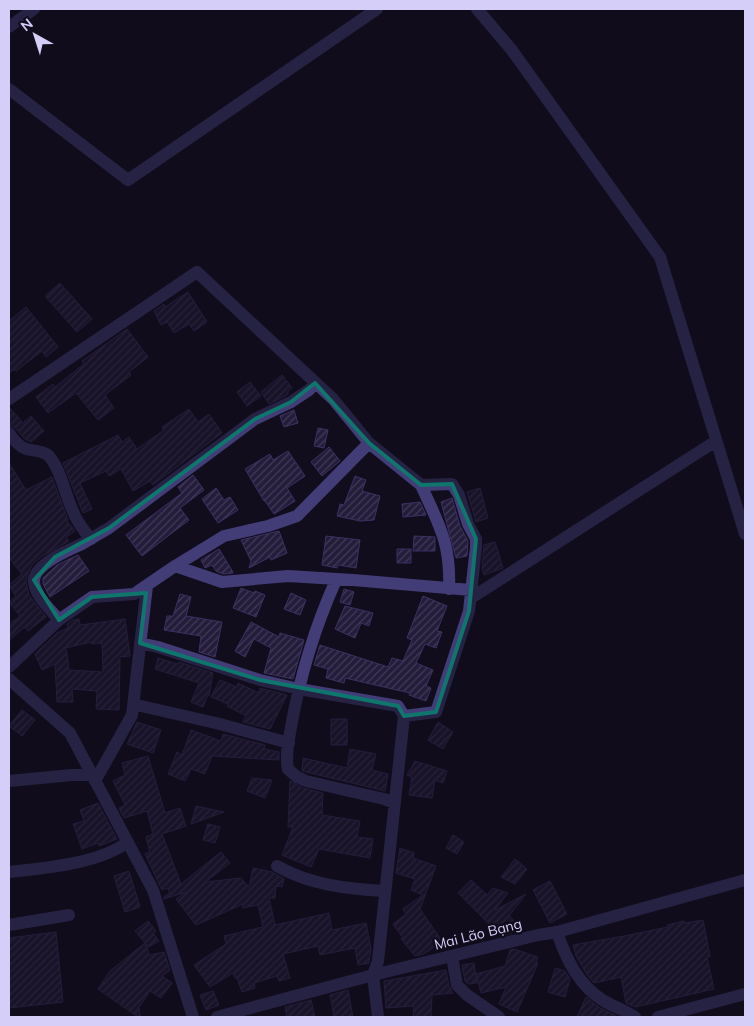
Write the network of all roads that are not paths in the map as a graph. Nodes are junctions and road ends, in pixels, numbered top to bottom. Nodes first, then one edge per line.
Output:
1 (34, 9) edge
2 (377, 9) edge
3 (477, 9) edge
4 (9, 27) edge
5 (9, 89) edge
6 (315, 383) junction
7 (9, 399) edge
8 (9, 432) edge
9 (716, 441) junction
10 (369, 444) junction
11 (422, 485) junction
12 (745, 534) edge
13 (91, 538) junction
14 (175, 566) junction
15 (336, 580) junction
16 (147, 586) junction
17 (449, 589) junction
18 (471, 594) junction
19 (59, 620) junction
20 (140, 643) junction
21 (9, 667) edge
22 (9, 679) edge
23 (298, 689) junction
24 (132, 706) junction
25 (404, 716) junction
26 (288, 743) junction
27 (94, 778) junction
28 (9, 781) edge
29 (395, 804) junction
30 (128, 842) junction
31 (277, 866) dead end
32 (9, 872) edge
33 (745, 880) edge
34 (385, 892) junction
35 (69, 915) dead end
36 (9, 925) edge
37 (557, 932) junction
38 (452, 956) junction
39 (373, 975) junction
40 (745, 994) edge
41 (193, 1017) edge
42 (217, 1017) edge
43 (378, 1017) edge
44 (499, 1017) edge
45 (635, 1017) edge
46 (658, 1017) edge

1 - 4 street
2 - 5 street
3 - 9 street
6 - 7 street
6 - 10 street
6 - 13 street
8 - 13 street
9 - 12 street
9 - 18 street
10 - 11 street
10 - 14 street
11 - 17 street
11 - 18 street
13 - 19 street
14 - 15 street
14 - 16 street
15 - 17 street
15 - 23 street
16 - 19 street
16 - 20 street
17 - 18 street
18 - 25 street
19 - 21 street
20 - 23 street
20 - 24 street
22 - 27 street
23 - 25 street
23 - 26 street
24 - 26 street
24 - 27 street
25 - 29 street
26 - 29 street
27 - 28 street
27 - 30 street
29 - 34 street
30 - 32 street
30 - 41 street
31 - 34 street
33 - 37 street, Mai Lão Bạng
34 - 39 street
35 - 36 street
37 - 38 street, Mai Lão Bạng
37 - 45 street
38 - 39 street, Mai Lão Bạng
38 - 44 street
39 - 42 street, Mai Lão Bạng
39 - 43 street
40 - 46 street

